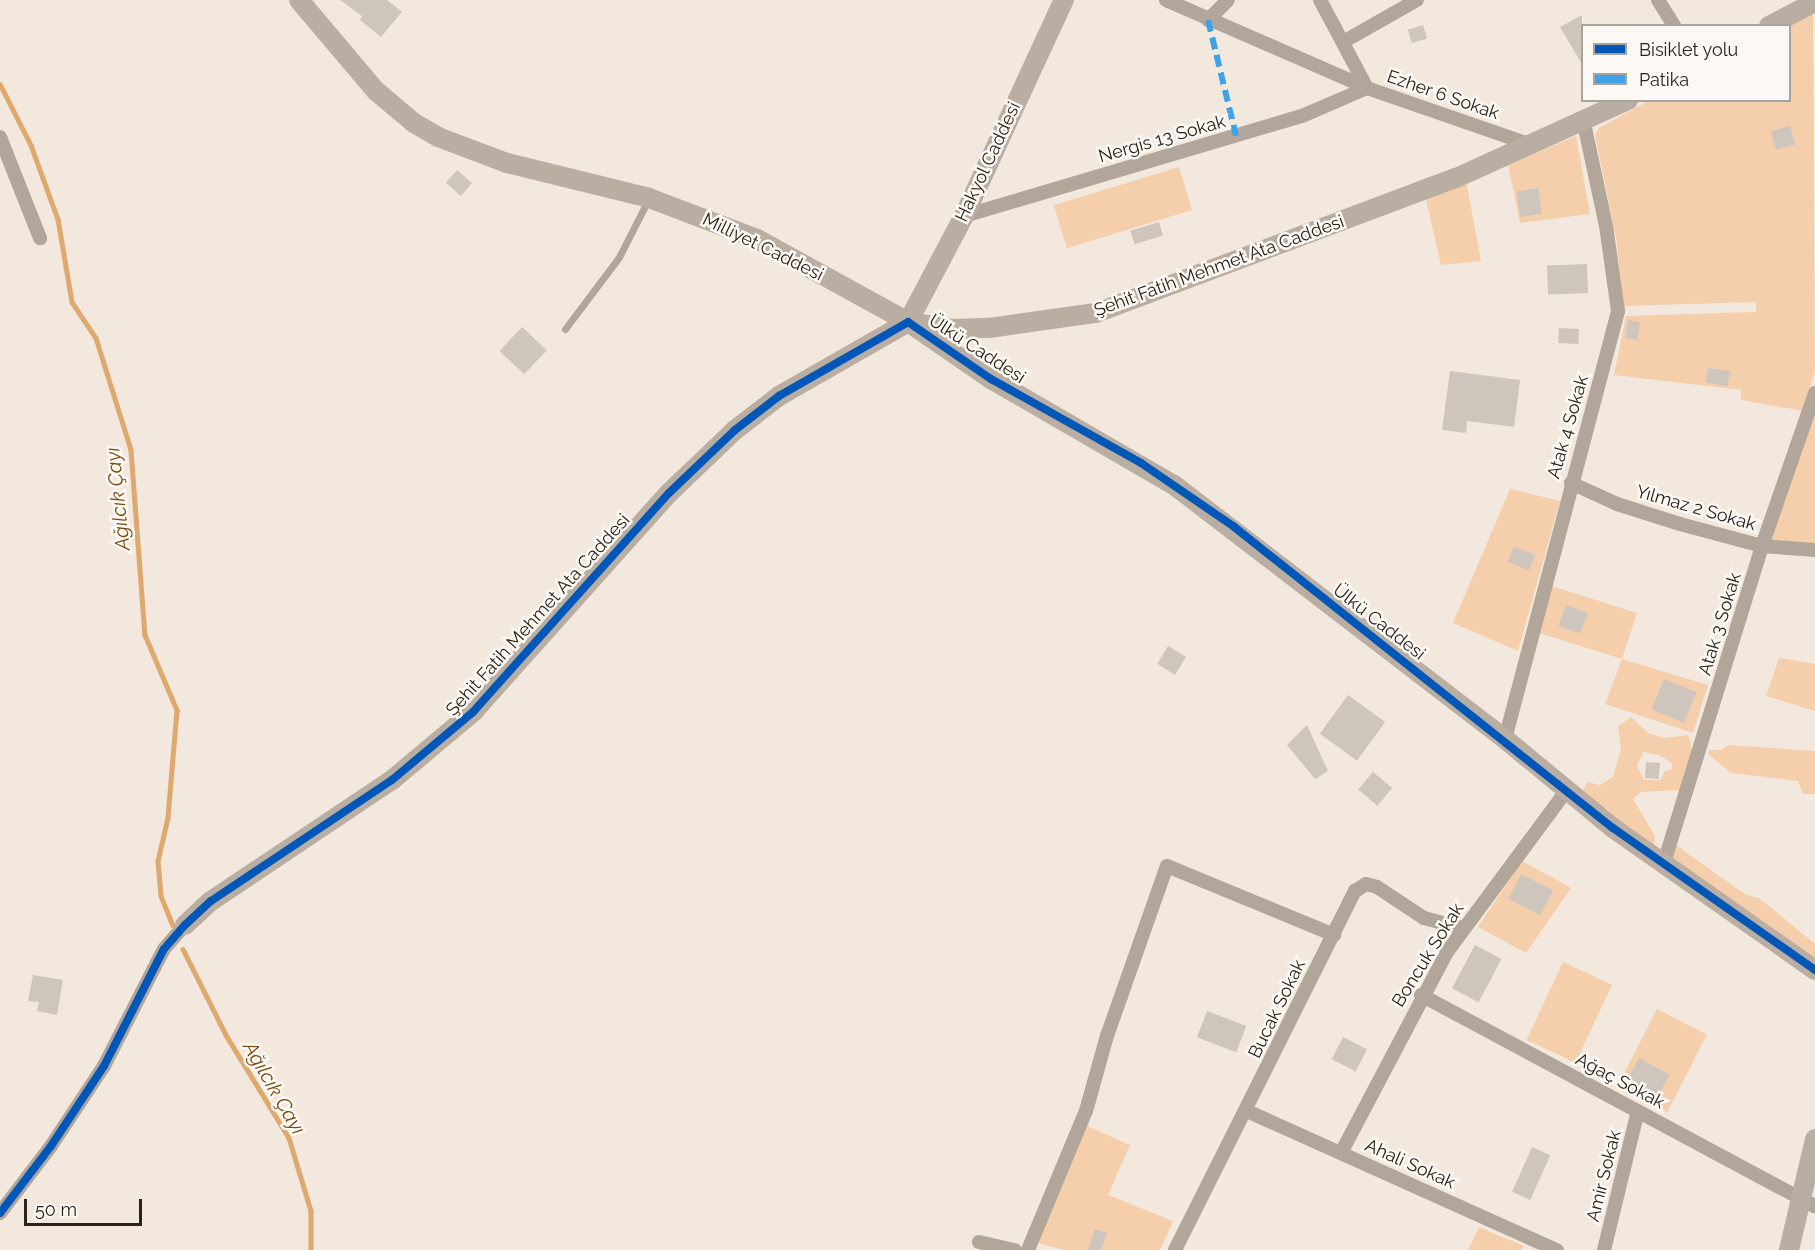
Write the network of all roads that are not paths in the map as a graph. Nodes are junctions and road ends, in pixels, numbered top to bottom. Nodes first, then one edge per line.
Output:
1 (299, 0) edge
2 (1064, 0) edge
3 (1166, 0) edge
4 (1228, 0) edge
5 (1320, 0) edge
6 (1417, 0) edge
7 (1658, 0) edge
8 (1815, 2) edge
9 (1208, 20) junction
10 (1673, 24) edge
11 (1773, 24) edge
12 (1343, 42) junction
13 (1367, 88) junction
14 (1624, 102) edge
15 (1584, 123) junction
16 (0, 137) edge
17 (1534, 146) junction
18 (649, 198) junction
19 (964, 216) junction
20 (40, 238) dead end
21 (908, 322) junction
22 (566, 328) dead end
23 (1815, 393) edge
24 (1571, 483) junction
25 (1762, 546) junction
26 (1815, 550) edge
27 (1505, 739) junction
28 (1567, 790) junction
29 (1663, 866) junction
30 (185, 925) joint
31 (1462, 928) junction
32 (1334, 934) junction
33 (1815, 970) edge
34 (1421, 995) junction
35 (1247, 1111) junction
36 (1638, 1111) junction
37 (1815, 1139) edge
38 (1341, 1153) junction
39 (1808, 1203) edge
40 (0, 1213) edge
41 (979, 1242) dead end
42 (1015, 1250) edge
43 (1028, 1250) edge
44 (1175, 1250) edge
45 (1557, 1250) edge
46 (1604, 1250) edge
47 (1789, 1250) edge

1 - 18 street, Milliyet Caddesi
2 - 19 street, Hakyol Caddesi
3 - 9 street
4 - 9 street
5 - 12 street, Ezher 6 Sokak
6 - 12 street
7 - 10 street
8 - 11 street
9 - 13 street
12 - 13 street, Ezher 6 Sokak
13 - 17 street, Ezher 6 Sokak
13 - 19 street, Nergis 13 Sokak
14 - 15 street, Şehit Fatih Mehmet Ata Caddesi
15 - 17 street, Şehit Fatih Mehmet Ata Caddesi
15 - 24 street, Atak 4 Sokak
16 - 20 street
17 - 21 street, Şehit Fatih Mehmet Ata Caddesi
18 - 21 street, Milliyet Caddesi
18 - 22 lane
19 - 21 street, Hakyol Caddesi
21 - 27 street, Ülkü Caddesi
21 - 30 street, Şehit Fatih Mehmet Ata Caddesi
23 - 25 street, Atak 3 Sokak
24 - 25 street, Yılmaz 2 Sokak
24 - 27 street, Atak 4 Sokak
25 - 26 street, Yılmaz 2 Sokak
25 - 29 street, Atak 3 Sokak
27 - 28 street, Ülkü Caddesi
28 - 29 street, Ülkü Caddesi
28 - 31 street, Boncuk Sokak
29 - 33 street, Ülkü Caddesi
30 - 40 street
31 - 32 street, Bucak Sokak
31 - 34 street, Boncuk Sokak
32 - 35 street, Bucak Sokak
32 - 43 street
34 - 36 street, Ağaç Sokak
34 - 38 street, Boncuk Sokak
35 - 38 street, Ahali Sokak
35 - 44 street, Bucak Sokak
36 - 39 street, Ağaç Sokak
36 - 46 street, Amir Sokak
37 - 39 street
38 - 45 street, Ahali Sokak
39 - 47 street
41 - 42 street

